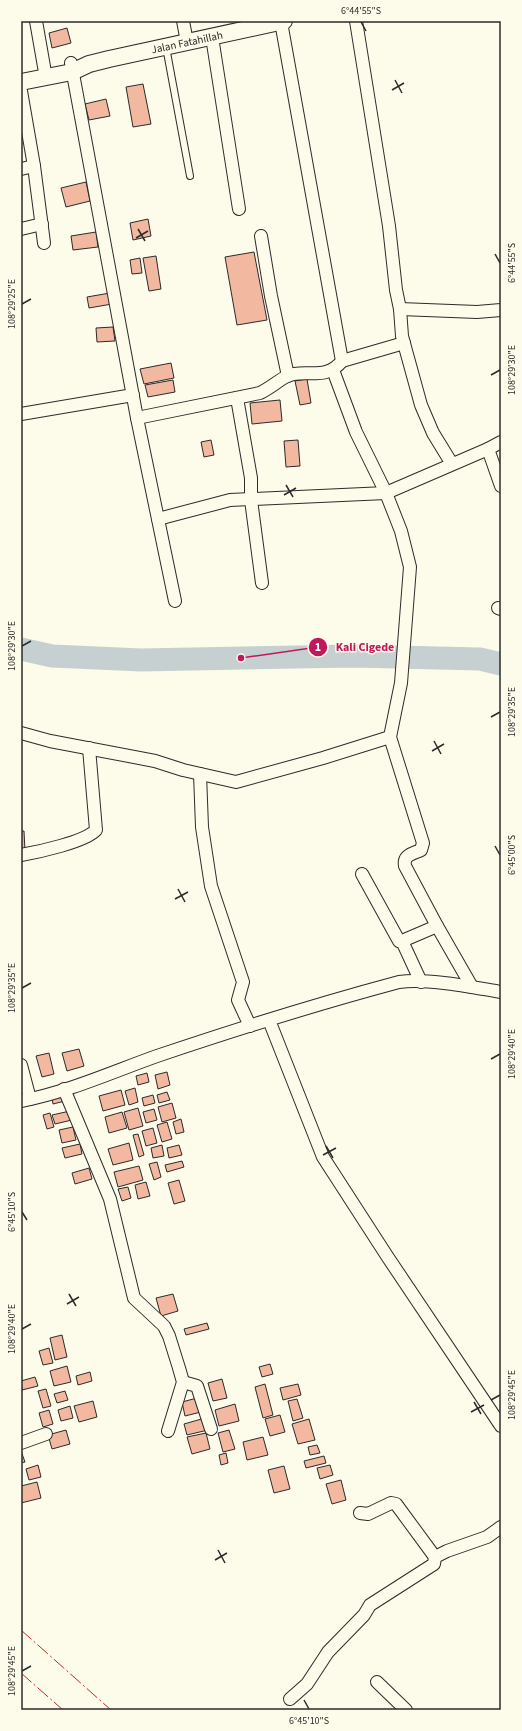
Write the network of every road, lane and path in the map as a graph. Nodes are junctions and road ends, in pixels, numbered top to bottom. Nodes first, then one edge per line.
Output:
1 (36, 21) edge
2 (183, 21) edge
3 (356, 21) edge
4 (274, 22) edge
5 (212, 37) junction
6 (187, 42) junction
7 (166, 47) junction
8 (72, 67) junction
9 (21, 72) edge
10 (45, 73) junction
11 (21, 82) edge
12 (21, 91) edge
13 (34, 166) junction
14 (21, 169) edge
15 (190, 176) dead end
16 (239, 209) dead end
17 (42, 224) junction
18 (21, 229) edge
19 (261, 236) dead end
20 (44, 243) dead end
21 (400, 309) junction
22 (501, 310) edge
23 (404, 343) junction
24 (342, 361) junction
25 (332, 370) junction
26 (288, 376) junction
27 (133, 395) junction
28 (237, 398) junction
29 (21, 414) edge
30 (137, 418) junction
31 (501, 442) edge
32 (488, 449) junction
33 (452, 464) junction
34 (500, 478) edge
35 (386, 494) junction
36 (251, 500) junction
37 (158, 519) junction
38 (262, 583) dead end
39 (176, 601) dead end
40 (21, 733) edge
41 (390, 737) junction
42 (89, 748) junction
43 (200, 774) junction
44 (21, 855) edge
45 (362, 874) dead end
46 (437, 926) junction
47 (402, 941) junction
48 (421, 982) junction
49 (472, 987) junction
50 (501, 992) edge
51 (269, 1020) junction
52 (250, 1026) junction
53 (21, 1065) edge
54 (64, 1089) junction
55 (26, 1100) edge
56 (182, 1382) junction
57 (501, 1426) edge
58 (211, 1429) dead end
59 (168, 1431) dead end
60 (46, 1434) dead end
61 (21, 1443) edge
62 (360, 1513) dead end
63 (501, 1527) edge
64 (435, 1557) junction
65 (378, 1682) dead end
66 (290, 1699) dead end
67 (406, 1710) edge

1 - 10 street
2 - 6 street
3 - 21 street
4 - 5 street, Jalan Fatahillah
4 - 24 street
5 - 6 street, Jalan Fatahillah
5 - 16 street
6 - 7 street, Jalan Fatahillah
7 - 8 street, Jalan Fatahillah
7 - 15 lane
8 - 10 street, Jalan Fatahillah
8 - 27 street
9 - 10 street, Jalan Fatahillah
10 - 11 street, Jalan Fatahillah
12 - 13 street
13 - 14 street
13 - 17 street
17 - 18 street
17 - 20 street
19 - 26 street
21 - 22 street
21 - 23 street
23 - 24 street
23 - 33 street
24 - 25 street
25 - 26 street
25 - 35 street
26 - 28 street
27 - 29 street
27 - 30 street
28 - 30 street
28 - 36 street
30 - 37 street
31 - 32 street
32 - 33 street
32 - 34 street
33 - 35 street
35 - 36 street
35 - 41 street
36 - 37 street
36 - 38 street
37 - 39 street
40 - 42 street
41 - 43 street
41 - 46 street
42 - 43 street
42 - 44 street
43 - 52 street
45 - 47 street
46 - 47 street
46 - 49 street
47 - 48 street
48 - 49 street
48 - 51 street
49 - 50 street
51 - 52 street
51 - 57 street
52 - 54 street
53 - 55 street
54 - 55 street
54 - 56 street
56 - 58 street
56 - 59 street
60 - 61 street
62 - 64 street
63 - 64 street
64 - 66 street
65 - 67 street

